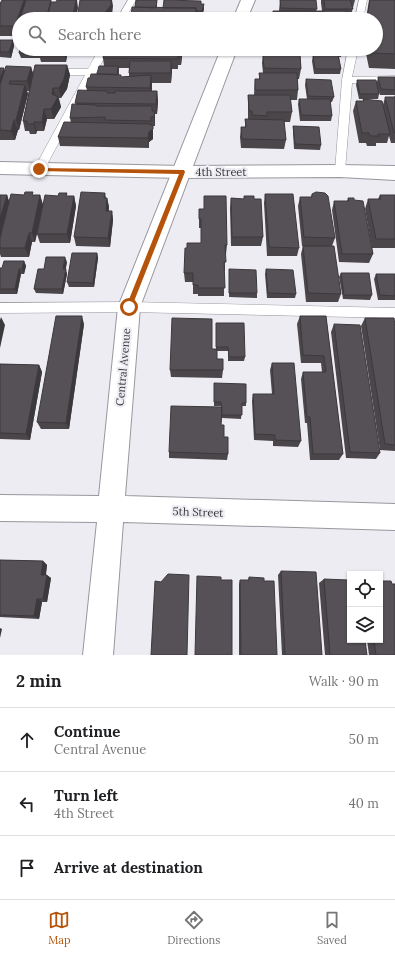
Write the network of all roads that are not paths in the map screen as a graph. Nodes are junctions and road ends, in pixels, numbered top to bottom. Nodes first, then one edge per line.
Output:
1 (132, 0) edge
2 (248, 0) edge
3 (363, 0) edge
4 (125, 12) edge
5 (243, 12) edge
6 (360, 12) edge
7 (100, 56) edge
8 (226, 56) edge
9 (352, 56) edge
10 (45, 72) edge
11 (90, 72) junction
12 (395, 79) edge
13 (348, 80) junction
14 (0, 168) edge
15 (39, 169) junction
16 (340, 171) junction
17 (182, 172) junction
18 (395, 173) edge
19 (129, 307) junction
20 (0, 308) edge
21 (395, 313) edge
22 (0, 508) edge
23 (110, 509) junction
24 (395, 517) edge
25 (98, 655) edge

1 - 4 lane
2 - 5 street
3 - 6 lane
7 - 11 lane
8 - 17 street, Central Avenue
9 - 13 lane
10 - 11 lane
11 - 15 lane
12 - 13 lane
13 - 16 lane
14 - 15 street, 4th Street
15 - 17 street, 4th Street
16 - 17 street, 4th Street
16 - 18 street, 4th Street
17 - 19 street, Central Avenue
19 - 20 lane
19 - 21 lane
19 - 23 street, Central Avenue
22 - 23 street, 5th Street
23 - 24 street, 5th Street
23 - 25 street, Central Avenue

